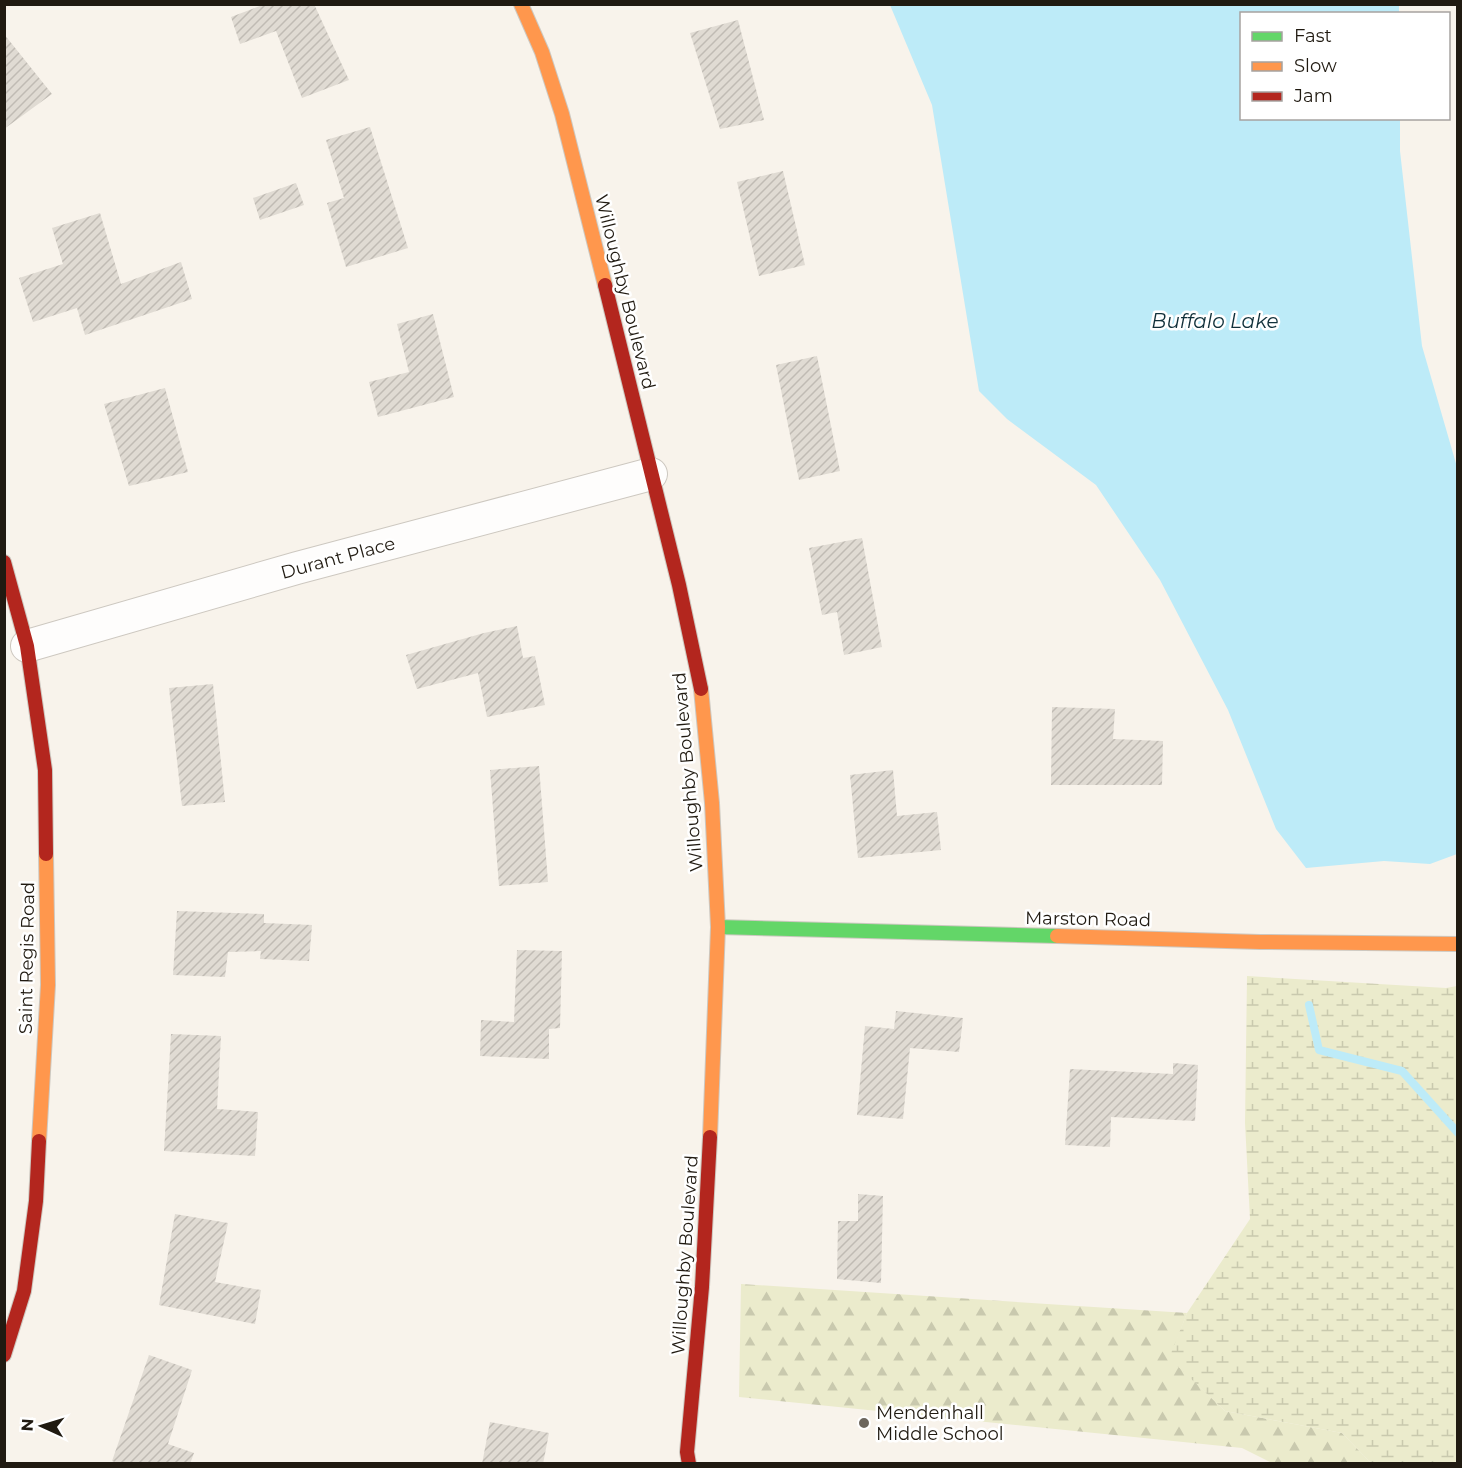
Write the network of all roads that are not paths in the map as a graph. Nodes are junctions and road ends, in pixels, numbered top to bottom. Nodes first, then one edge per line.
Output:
1 (521, 4) edge
2 (651, 474) junction
3 (4, 562) edge
4 (27, 646) junction
5 (718, 927) junction
6 (1458, 944) edge
7 (4, 1354) edge
8 (686, 1460) edge

1 - 2 street, Willoughby Boulevard
2 - 4 street, Durant Place
2 - 5 street, Willoughby Boulevard
3 - 4 street, Saint Regis Road
4 - 7 street, Saint Regis Road
5 - 6 street, Marston Road
5 - 8 street, Willoughby Boulevard

